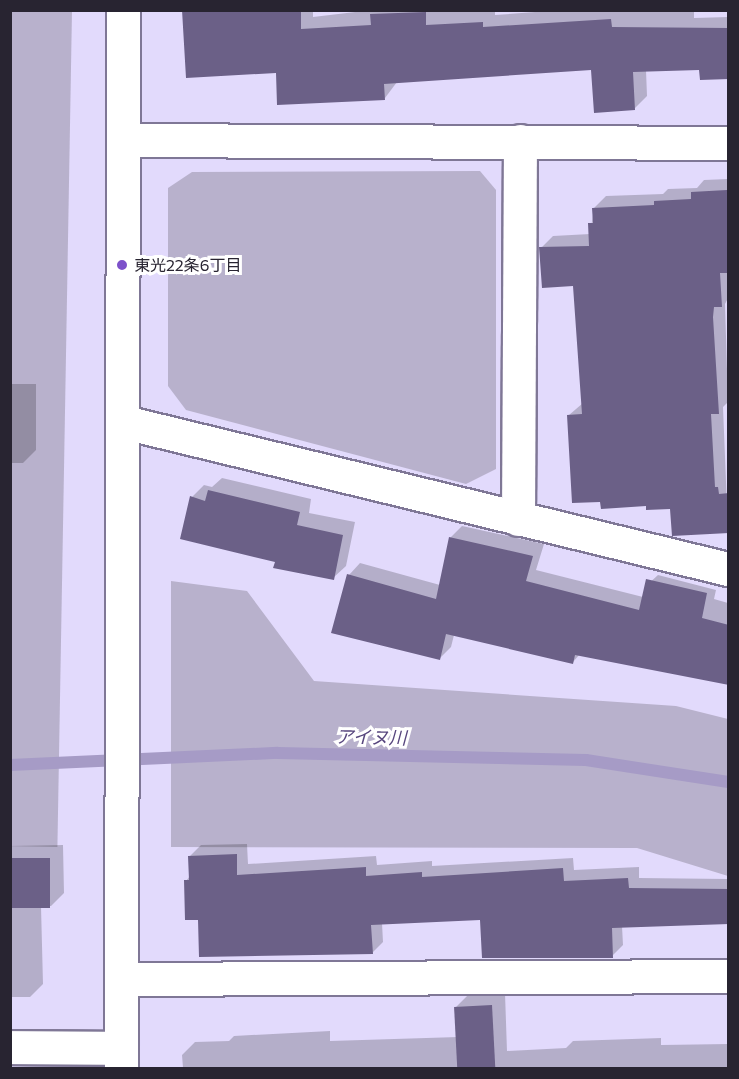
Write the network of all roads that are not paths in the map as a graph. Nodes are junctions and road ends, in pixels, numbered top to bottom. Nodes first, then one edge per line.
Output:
1 (123, 10) edge
2 (123, 140) junction
3 (520, 141) junction
4 (729, 143) edge
5 (124, 422) junction
6 (518, 519) junction
7 (729, 569) edge
8 (729, 976) edge
9 (121, 979) junction
10 (10, 1047) edge
11 (121, 1058) edge

1 - 2 street
2 - 3 street
2 - 5 street
3 - 4 street
3 - 6 street
5 - 6 street
5 - 9 street
6 - 7 street
8 - 9 street
9 - 11 street
10 - 11 street

